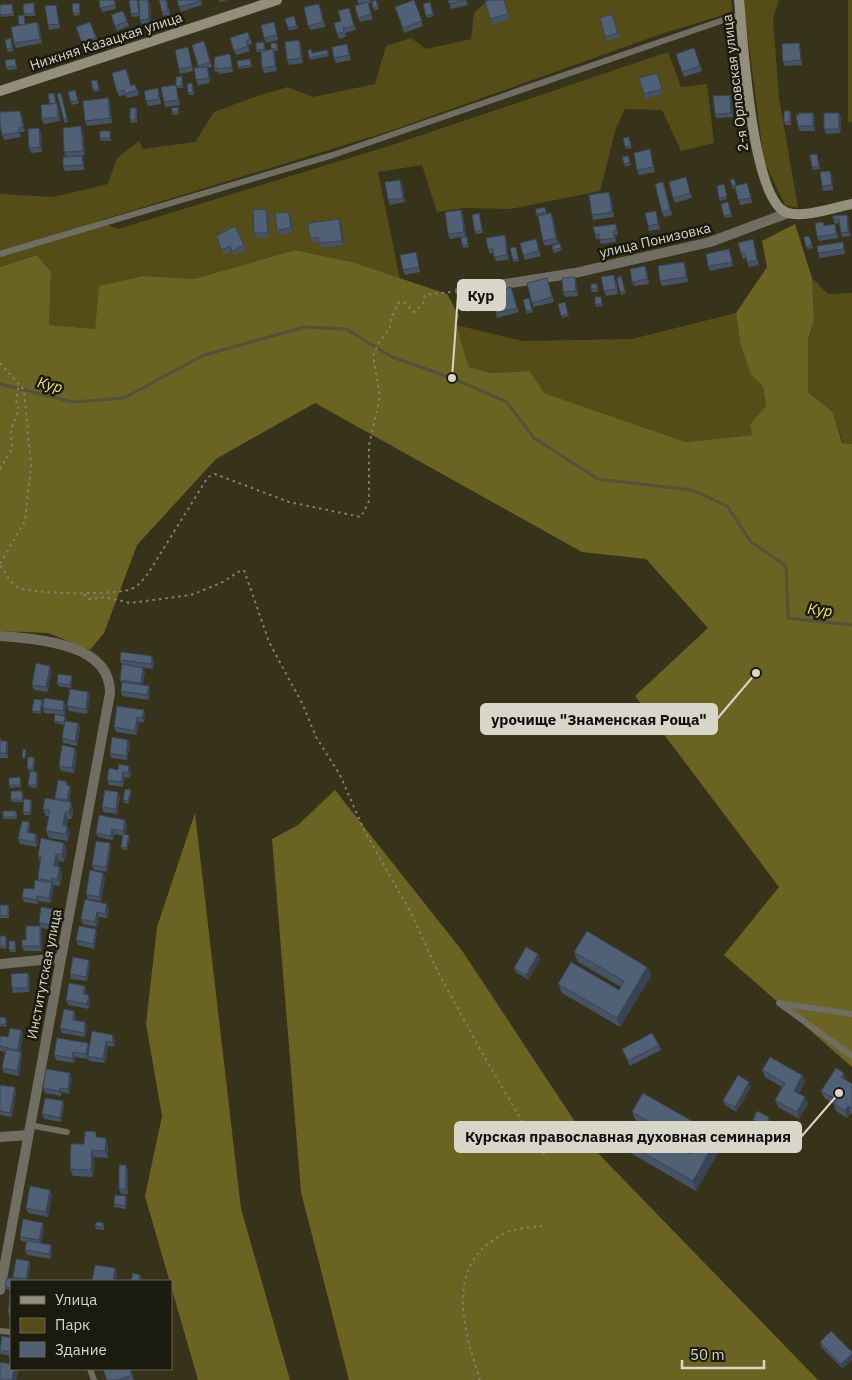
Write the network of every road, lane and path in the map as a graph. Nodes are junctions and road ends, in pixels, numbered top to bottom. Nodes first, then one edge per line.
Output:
1 (277, 0) edge
2 (739, 0) edge
3 (263, 2) edge
4 (740, 14) junction
5 (0, 91) edge
6 (852, 204) edge
7 (788, 213) junction
8 (0, 254) edge
9 (460, 291) joint
10 (0, 363) edge
11 (19, 383) junction
12 (0, 469) edge
13 (0, 565) edge
14 (84, 594) junction
15 (0, 636) edge
16 (61, 958) junction
17 (0, 964) edge
18 (852, 1014) edge
19 (852, 1056) edge
20 (29, 1130) junction
21 (68, 1132) dead end
22 (0, 1136) edge
23 (547, 1158) dead end
24 (544, 1226) dead end
25 (0, 1290) edge
26 (480, 1380) edge

1 - 3 main road, Нижняя Казацкая улица
2 - 4 main road, 2-я Орловская улица
3 - 5 main road, Нижняя Казацкая улица
4 - 7 main road, 2-я Орловская улица
4 - 8 lane
6 - 7 main road, улица Понизовка
7 - 9 street, улица Понизовка
9 - 14 path
10 - 11 path
11 - 12 path
11 - 13 path
13 - 14 path
14 - 23 path
15 - 16 street, Институтская улица
16 - 17 street
16 - 20 street, Институтская улица
18 - 19 lane
20 - 21 lane
20 - 22 street
20 - 25 street, Институтская улица
24 - 26 path

